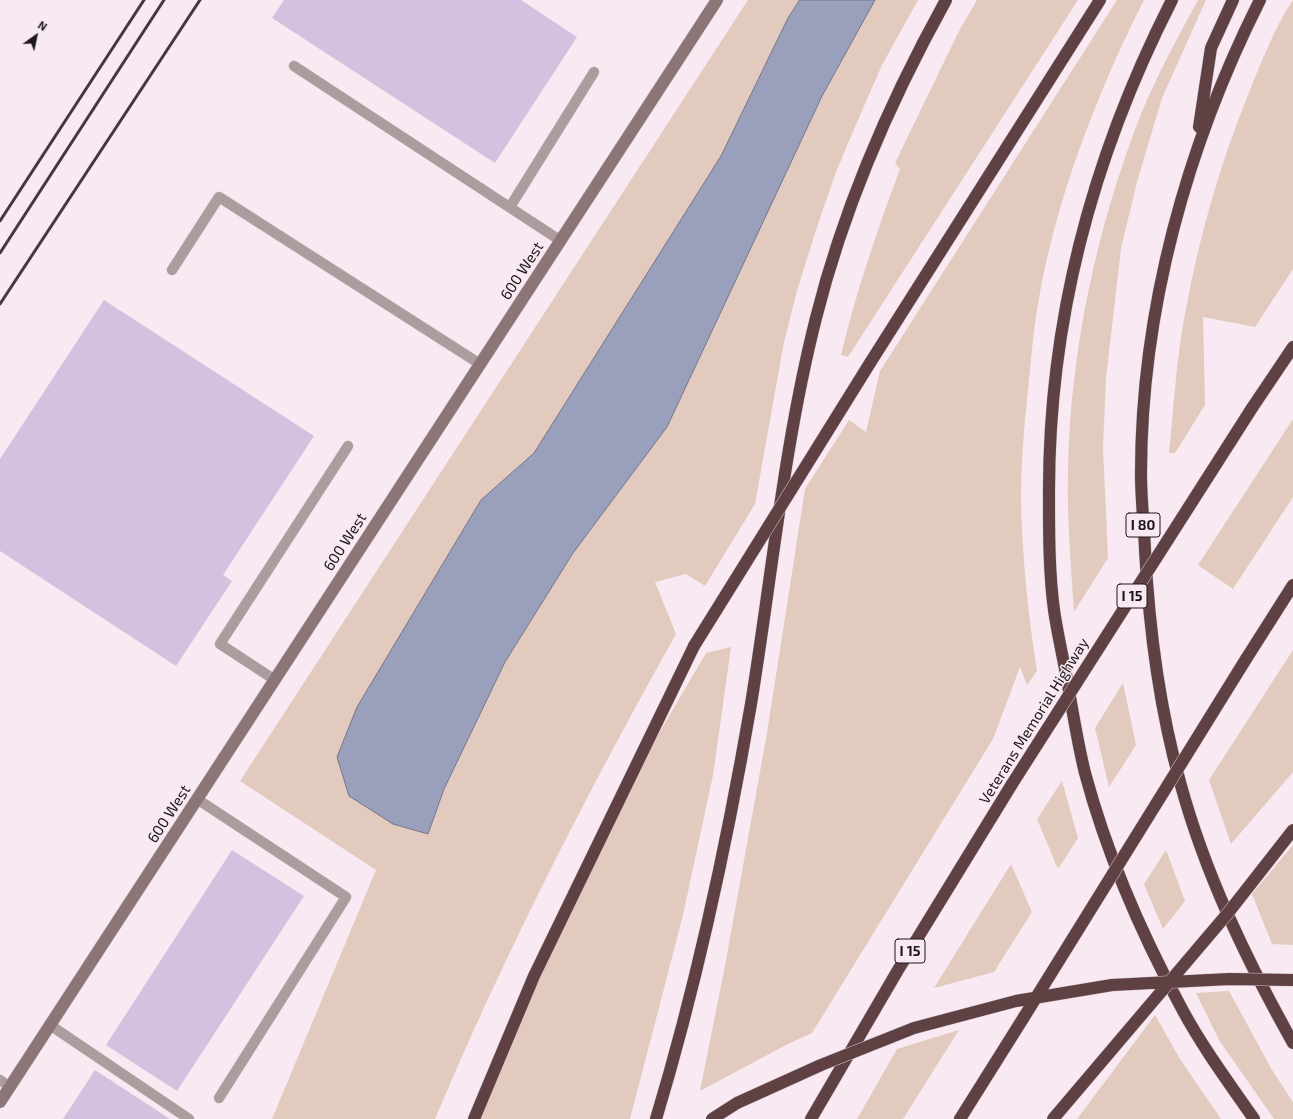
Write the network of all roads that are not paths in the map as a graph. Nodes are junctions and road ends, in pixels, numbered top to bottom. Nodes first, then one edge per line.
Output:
1 (717, 0) edge
2 (946, 0) edge
3 (1100, 0) edge
4 (1172, 0) edge
5 (1233, 0) edge
6 (1260, 0) edge
7 (294, 66) dead end
8 (594, 72) dead end
9 (1195, 154) junction
10 (510, 207) junction
11 (560, 241) junction
12 (172, 270) dead end
13 (1293, 347) edge
14 (480, 364) junction
15 (348, 446) dead end
16 (1293, 585) edge
17 (275, 680) junction
18 (197, 799) junction
19 (1293, 830) edge
20 (1293, 980) edge
21 (50, 1025) junction
22 (1293, 1043) edge
23 (5, 1083) edge
24 (219, 1098) dead end
25 (0, 1102) edge
26 (189, 1119) edge
27 (474, 1119) edge
28 (656, 1119) edge
29 (712, 1119) edge
30 (811, 1119) edge
31 (960, 1119) edge
32 (1053, 1119) edge
33 (1254, 1119) edge

1 - 11 street, 600 West
2 - 28 highway
3 - 27 highway, bridge
4 - 33 highway
5 - 9 highway
6 - 9 highway, I 80
7 - 10 lane
8 - 10 lane
9 - 22 highway, I 80
10 - 11 lane
11 - 14 street, 600 West
12 - 14 lane
13 - 30 highway, Veterans Memorial Highway / I 15, bridge
14 - 17 street, 600 West
15 - 17 lane
16 - 31 highway, bridge
17 - 18 street, 600 West
18 - 21 street, 600 West
18 - 24 lane
19 - 32 highway, bridge
20 - 29 highway, bridge
21 - 23 street, 600 West
21 - 26 lane
23 - 25 street, 600 West

